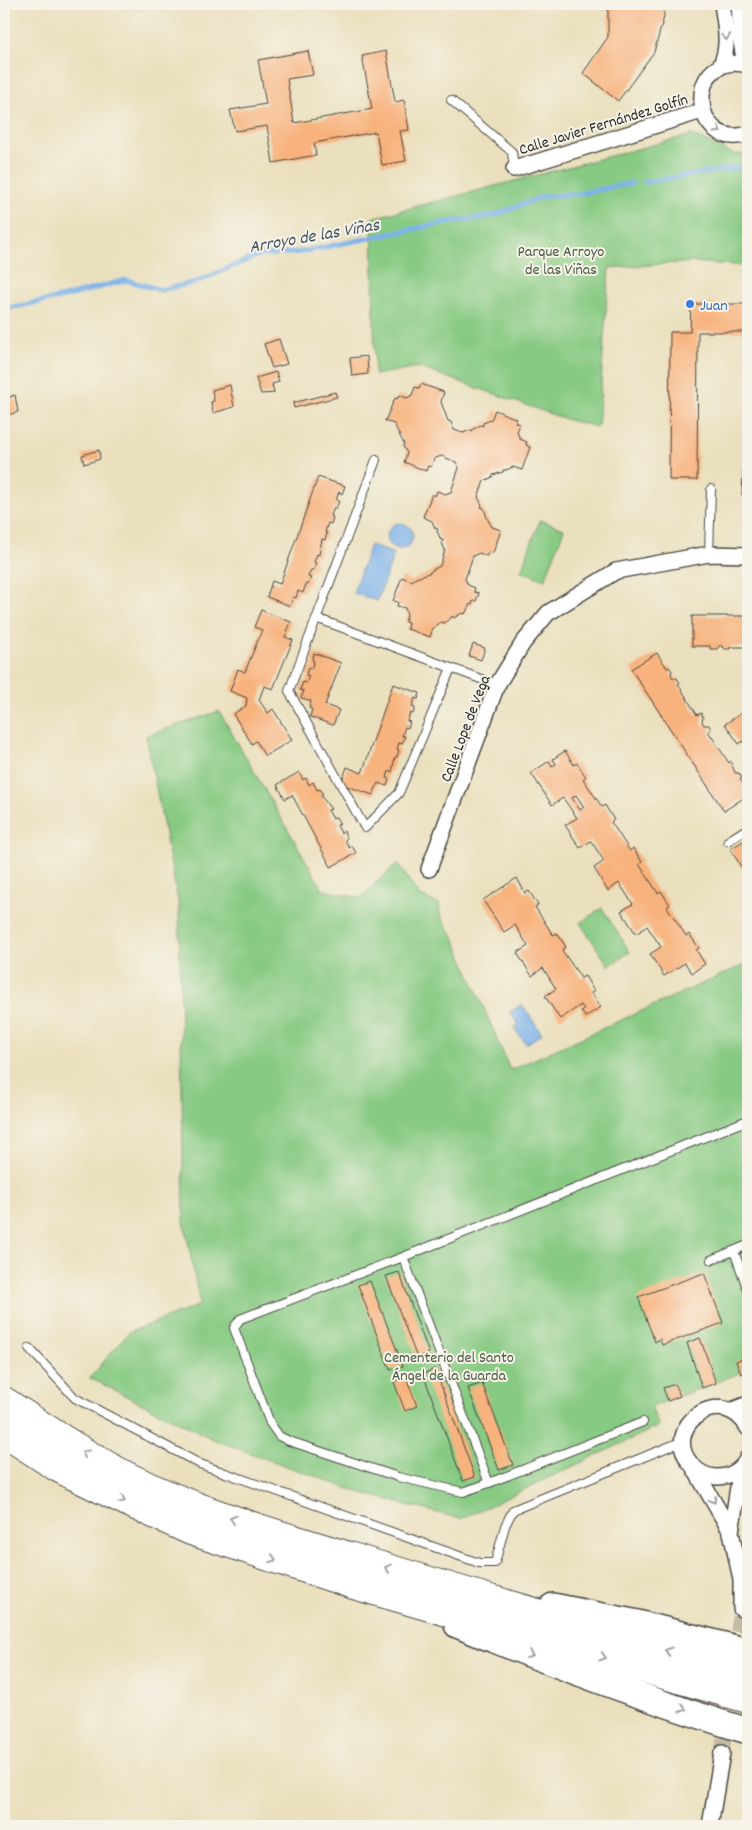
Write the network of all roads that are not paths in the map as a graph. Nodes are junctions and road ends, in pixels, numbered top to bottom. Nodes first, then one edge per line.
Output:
1 (722, 4) edge
2 (739, 4) edge
3 (748, 65) edge
4 (718, 68) junction
5 (451, 100) dead end
6 (702, 111) junction
7 (748, 134) edge
8 (514, 169) joint
9 (376, 460) dead end
10 (711, 489) dead end
11 (710, 554) junction
12 (748, 555) edge
13 (316, 618) junction
14 (451, 668) junction
15 (497, 685) junction
16 (748, 828) edge
17 (728, 841) dead end
18 (428, 869) dead end
19 (748, 1120) edge
20 (748, 1245) edge
21 (734, 1251) junction
22 (403, 1257) junction
23 (711, 1260) dead end
24 (748, 1290) edge
25 (29, 1348) dead end
26 (4, 1401) edge
27 (748, 1404) edge
28 (730, 1410) junction
29 (642, 1422) dead end
30 (748, 1428) edge
31 (4, 1433) edge
32 (683, 1441) junction
33 (744, 1463) edge
34 (694, 1468) junction
35 (489, 1483) junction
36 (731, 1532) junction
37 (435, 1582) junction
38 (354, 1585) junction
39 (741, 1609) tunnel mouth
40 (748, 1651) edge
41 (748, 1674) edge
42 (748, 1699) edge
43 (748, 1731) edge
44 (722, 1753) tunnel mouth
45 (710, 1826) edge

1 -> 4 street
2 - 3 street
3 - 4 street
4 - 6 street
5 - 8 lane
6 -> 7 street
6 - 8 street, Calle Javier Fernández Golfín
9 - 13 lane
10 - 11 lane
11 - 12 street, Calle Lope de Vega
11 - 15 street, Calle Lope de Vega
13 - 14 lane
13 - 14 lane
14 - 15 lane
15 - 18 street, Calle Lope de Vega
16 - 17 lane
19 - 22 lane
20 - 21 lane
21 - 23 lane
21 - 24 lane
22 - 35 lane
22 - 35 lane
25 - 32 lane
37 -> 26 highway
27 - 28 street
28 - 30 street
28 - 32 street
29 - 35 lane
31 -> 38 highway
32 - 34 street
33 - 34 street
33 - 36 street
34 -> 36 street
36 - 39 street
37 - 40 highway
41 -> 37 highway
38 -> 42 highway
38 -> 43 highway
44 - 45 street

